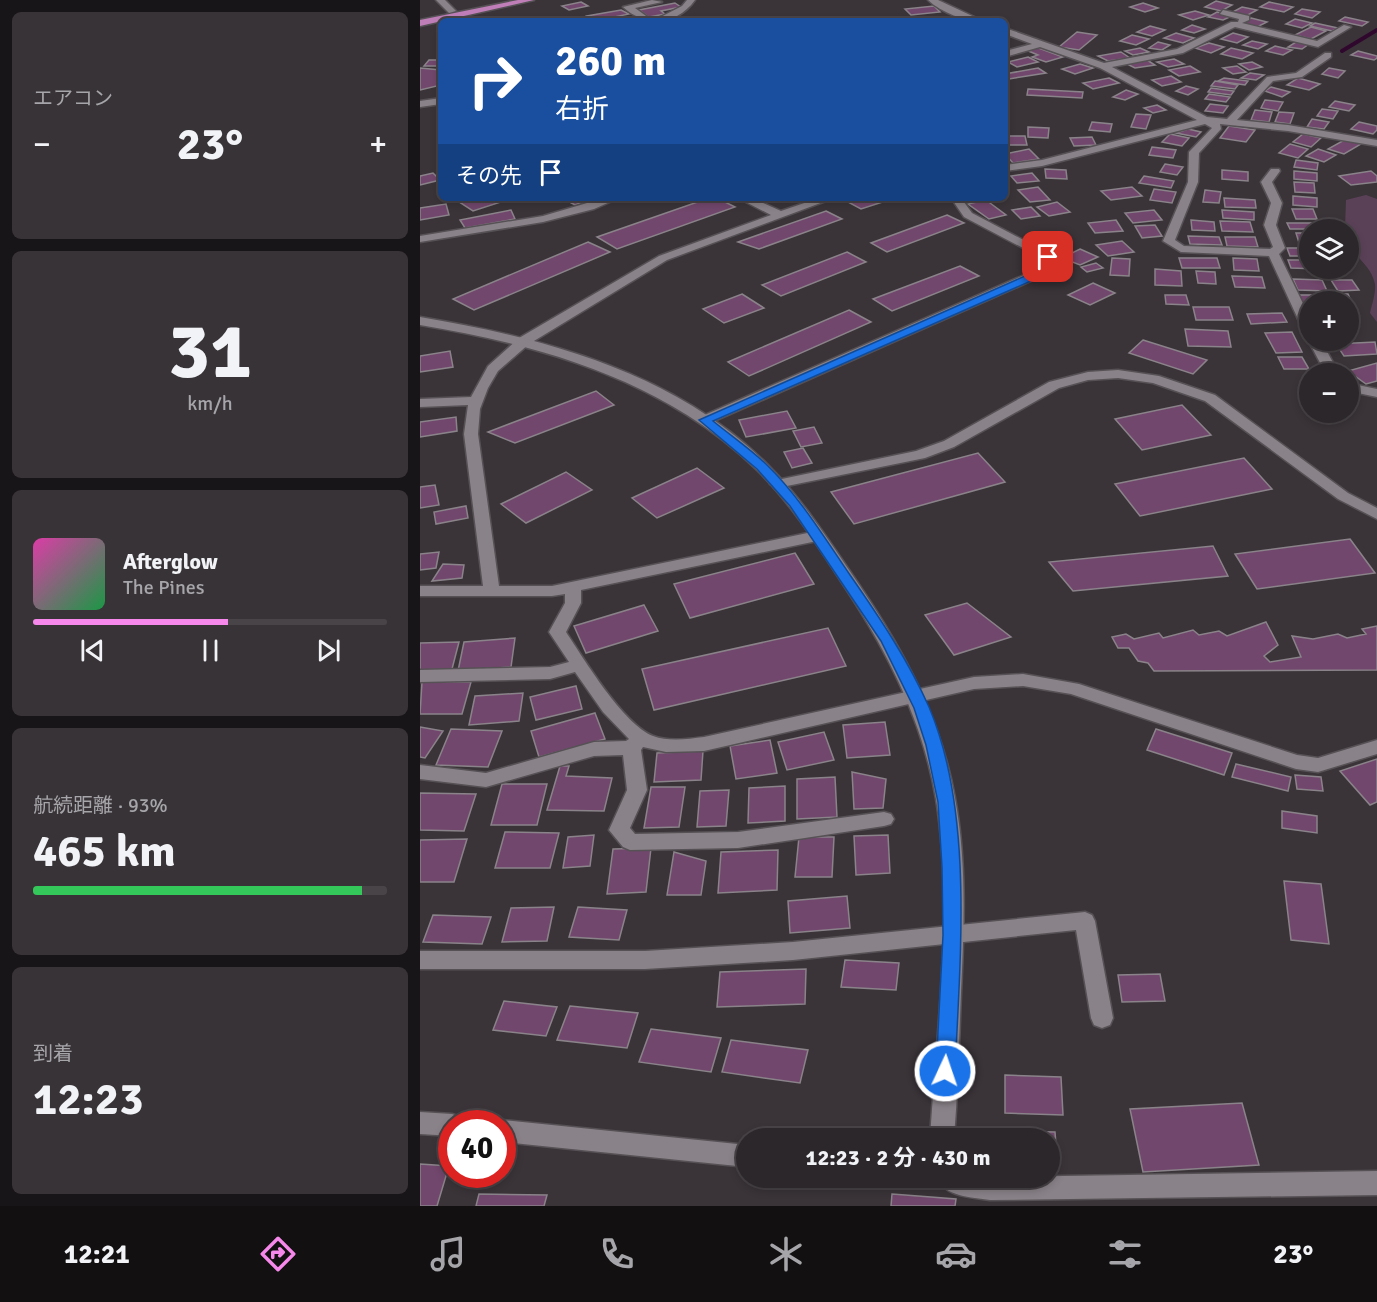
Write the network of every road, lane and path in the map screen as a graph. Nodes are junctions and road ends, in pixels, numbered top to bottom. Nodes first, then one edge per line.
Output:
1 (440, 0) edge
2 (506, 0) edge
3 (530, 0) edge
4 (656, 0) edge
5 (691, 0) edge
6 (932, 0) edge
7 (452, 11) junction
8 (1223, 12) dead end
9 (420, 18) edge
10 (444, 18) edge
11 (644, 18) edge
12 (663, 18) edge
13 (971, 18) edge
14 (438, 19) edge
15 (420, 23) edge
16 (1234, 24) junction
17 (1347, 27) dead end
18 (1008, 32) edge
19 (1040, 44) junction
20 (1008, 53) edge
21 (1328, 55) dead end
22 (1103, 66) junction
23 (438, 101) edge
24 (420, 104) edge
25 (1208, 120) junction
26 (1230, 122) junction
27 (1377, 143) edge
28 (1008, 168) edge
29 (1275, 171) dead end
30 (605, 201) edge
31 (750, 201) edge
32 (820, 201) edge
33 (958, 201) edge
34 (780, 215) junction
35 (420, 239) edge
36 (1273, 253) junction
37 (1299, 309) edge
38 (420, 321) edge
39 (524, 341) junction
40 (1359, 389) edge
41 (1377, 393) edge
42 (476, 401) junction
43 (420, 403) edge
44 (705, 420) junction
45 (777, 484) junction
46 (1377, 514) edge
47 (817, 536) junction
48 (573, 586) junction
49 (420, 591) edge
50 (492, 591) junction
51 (581, 665) junction
52 (420, 676) edge
53 (916, 695) junction
54 (636, 743) junction
55 (1377, 747) edge
56 (420, 772) edge
57 (884, 819) dead end
58 (952, 935) junction
59 (420, 960) edge
60 (1102, 1018) dead end
61 (420, 1123) edge
62 (438, 1124) edge
63 (942, 1128) edge
64 (516, 1132) edge
65 (736, 1155) edge
66 (1377, 1183) edge
67 (1060, 1187) edge

1 - 7 street
2 - 7 main road
3 - 10 main road
4 - 11 street
5 - 12 street
6 - 13 street
7 - 9 main road
8 - 16 street
14 - 15 main road
16 - 17 street
16 - 22 street
18 - 19 street
19 - 20 street
19 - 22 street
21 - 26 street
22 - 25 street
23 - 24 street
25 - 26 street
25 - 28 street
25 - 36 street
26 - 27 street
29 - 36 street
30 - 35 street
31 - 34 street
32 - 34 street
33 - 44 street
34 - 39 street
36 - 37 street
38 - 39 street
39 - 42 street
39 - 44 street
40 - 41 street
42 - 43 street
42 - 50 street
44 - 45 street
45 - 46 street
45 - 47 street
47 - 48 street
47 - 53 street
48 - 50 street
48 - 51 street
49 - 50 street
51 - 52 street
51 - 54 street
53 - 54 street
53 - 55 street
53 - 58 street
54 - 56 street
54 - 57 street
58 - 59 street
58 - 60 street
58 - 63 street
61 - 62 street
64 - 65 street
66 - 67 street

